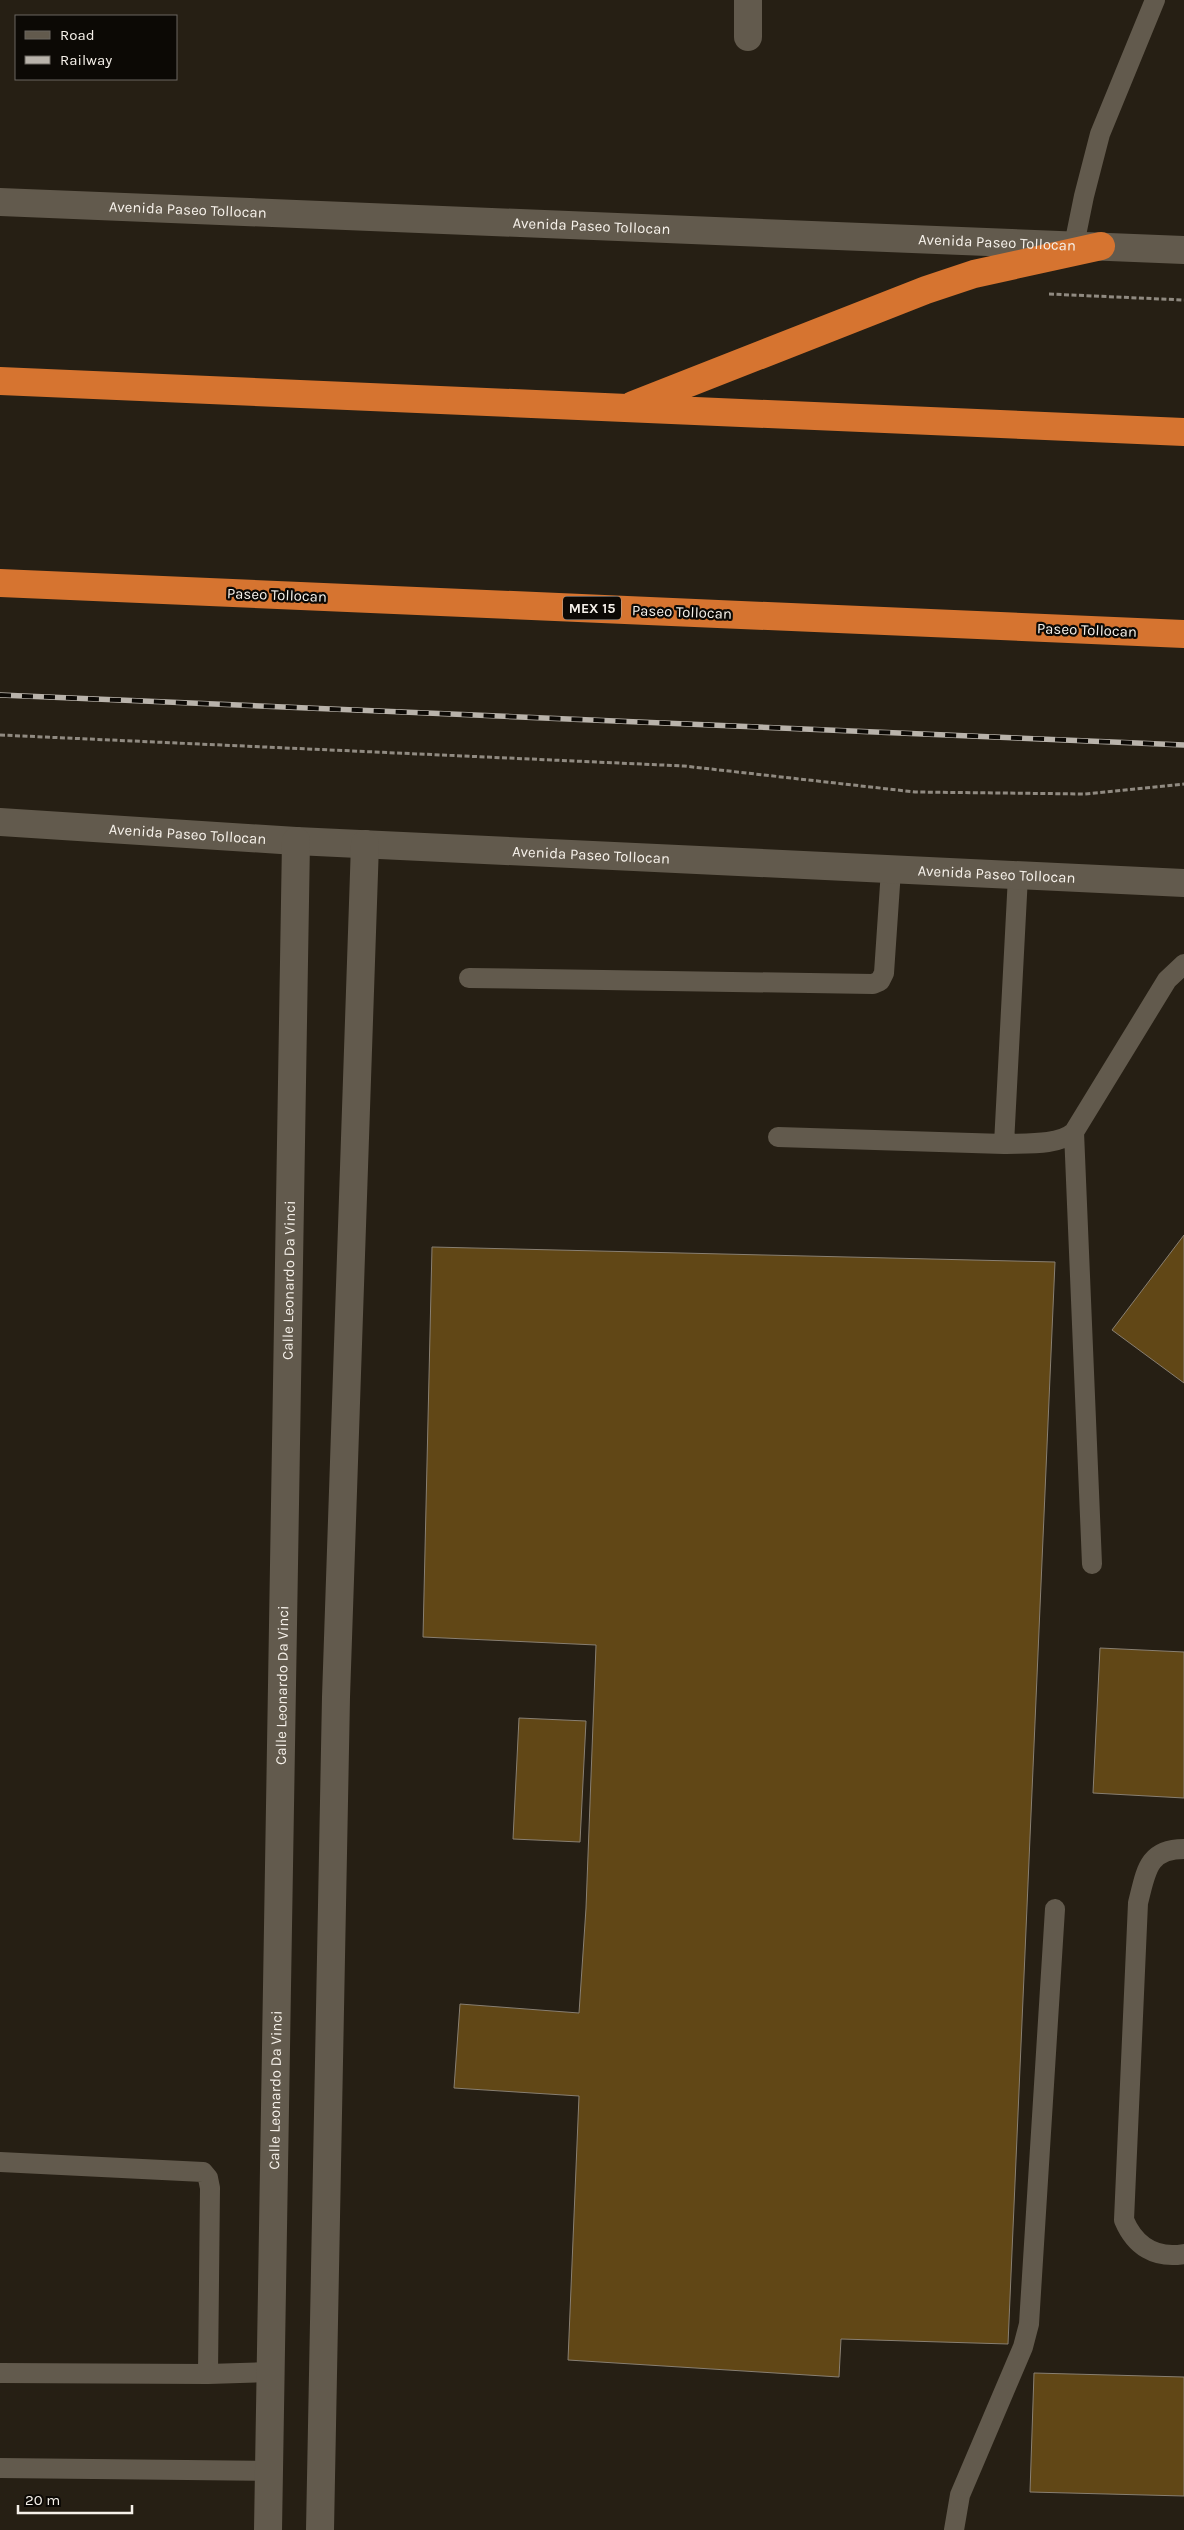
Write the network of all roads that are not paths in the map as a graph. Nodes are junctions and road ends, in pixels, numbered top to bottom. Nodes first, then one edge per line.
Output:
1 (748, 0) edge
2 (1155, 0) edge
3 (748, 37) dead end
4 (0, 202) edge
5 (1074, 245) junction
6 (1101, 246) junction
7 (1184, 250) edge
8 (0, 382) edge
9 (623, 409) junction
10 (1184, 432) edge
11 (0, 583) edge
12 (1184, 634) edge
13 (0, 822) edge
14 (296, 841) junction
15 (365, 844) junction
16 (891, 870) junction
17 (1018, 876) junction
18 (1184, 882) edge
19 (1184, 964) edge
20 (470, 978) dead end
21 (1074, 1132) junction
22 (778, 1137) dead end
23 (1004, 1144) junction
24 (1092, 1564) dead end
25 (1184, 1849) edge
26 (1056, 1910) dead end
27 (0, 2162) edge
28 (1184, 2254) edge
29 (272, 2372) junction
30 (0, 2373) edge
31 (208, 2374) junction
32 (0, 2468) edge
33 (270, 2471) junction
34 (268, 2530) edge
35 (320, 2530) edge
36 (954, 2530) edge

1 - 3 main road
2 - 5 lane
4 - 5 main road, Avenida Paseo Tollocan
5 - 6 main road, Avenida Paseo Tollocan
6 - 7 main road, Avenida Paseo Tollocan
6 - 9 highway
8 - 9 highway
9 - 10 highway
11 - 12 highway, Paseo Tollocan / MEX 15
13 - 14 main road, Avenida Paseo Tollocan
14 - 15 main road, Avenida Paseo Tollocan
14 - 29 main road, Calle Leonardo Da Vinci
15 - 16 main road, Avenida Paseo Tollocan
15 - 35 main road
16 - 17 main road, Avenida Paseo Tollocan
16 - 20 lane
17 - 18 main road, Avenida Paseo Tollocan
17 - 23 lane
19 - 21 lane
21 - 23 lane
21 - 24 lane
22 - 23 lane
25 - 28 lane
26 - 36 lane
27 - 31 lane
29 - 31 lane
29 - 33 main road, Calle Leonardo Da Vinci
30 - 31 lane
32 - 33 lane
33 - 34 main road, Calle Leonardo Da Vinci

